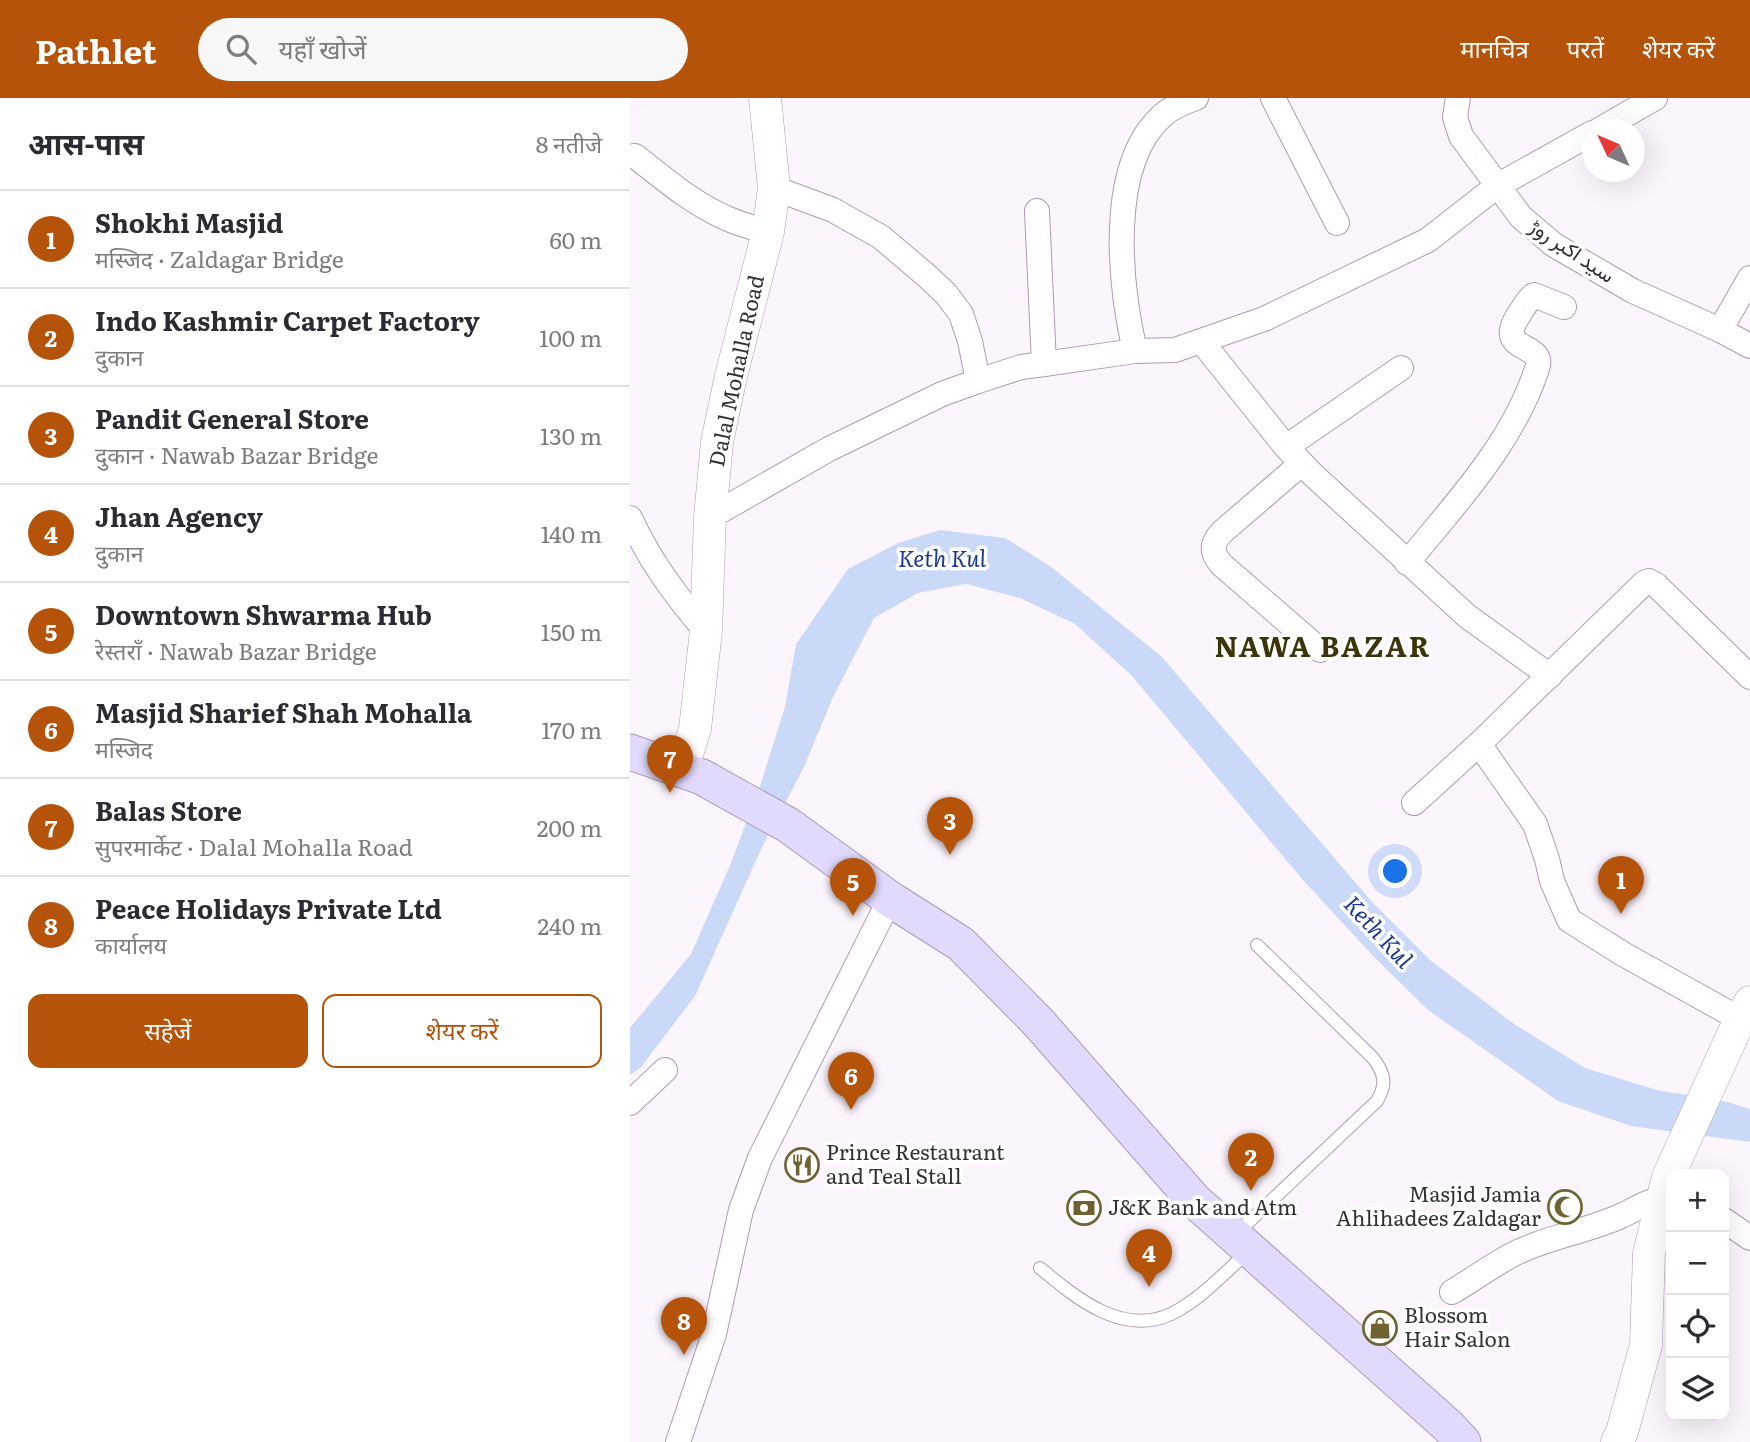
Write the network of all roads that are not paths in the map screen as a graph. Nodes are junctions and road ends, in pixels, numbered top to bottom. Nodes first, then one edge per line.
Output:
1 (765, 98) edge
2 (1196, 98) edge
3 (1273, 98) edge
4 (1458, 98) edge
5 (1656, 98) edge
6 (1619, 119) edge
7 (1582, 139) edge
8 (635, 156) dead end
9 (1497, 186) junction
10 (774, 188) junction
11 (1037, 211) dead end
12 (1337, 223) dead end
13 (768, 232) junction
14 (1750, 278) edge
15 (1564, 307) dead end
16 (1720, 330) junction
17 (1202, 342) junction
18 (1750, 346) edge
19 (1135, 351) junction
20 (1044, 363) junction
21 (1401, 368) dead end
22 (978, 381) junction
23 (1294, 455) junction
24 (710, 517) junction
25 (630, 518) edge
26 (1407, 563) junction
27 (706, 631) junction
28 (1320, 650) dead end
29 (1549, 676) junction
30 (1750, 677) edge
31 (1479, 744) junction
32 (630, 752) edge
33 (692, 773) junction
34 (1414, 803) dead end
35 (890, 899) junction
36 (1256, 945) dead end
37 (1740, 1022) edge
38 (664, 1070) dead end
39 (630, 1104) edge
40 (1671, 1169) edge
41 (1666, 1200) edge
42 (1666, 1203) edge
43 (1729, 1223) edge
44 (1750, 1238) edge
45 (1242, 1243) junction
46 (1040, 1268) dead end
47 (1452, 1292) dead end
48 (678, 1442) edge
49 (1463, 1442) edge
50 (1617, 1442) edge

1 - 10 street, Dalal Mohalla Road
2 - 19 street
3 - 12 street
4 - 9 street, سید اکبر روڑ
5 - 6 street
7 - 9 street
8 - 13 street
9 - 16 street, سید اکبر روڑ
9 - 17 street
10 - 13 street, Dalal Mohalla Road
10 - 22 street
11 - 20 street
13 - 24 street, Dalal Mohalla Road
14 - 16 street
15 - 26 street
16 - 18 street, سید اکبر روڑ
17 - 19 street
17 - 23 street
19 - 20 street
20 - 22 street
21 - 23 street
22 - 24 street
23 - 26 street
23 - 28 street
24 - 27 street, Dalal Mohalla Road
25 - 27 street
26 - 29 street
27 - 33 street, Dalal Mohalla Road
29 - 30 street
29 - 31 street
31 - 34 street
31 - 37 street
32 - 33 main road
33 - 35 main road
35 - 45 main road
35 - 48 street
36 - 45 lane
37 - 40 street
38 - 39 street
41 - 47 street
42 - 50 street
43 - 44 street
45 - 46 lane
45 - 49 main road

